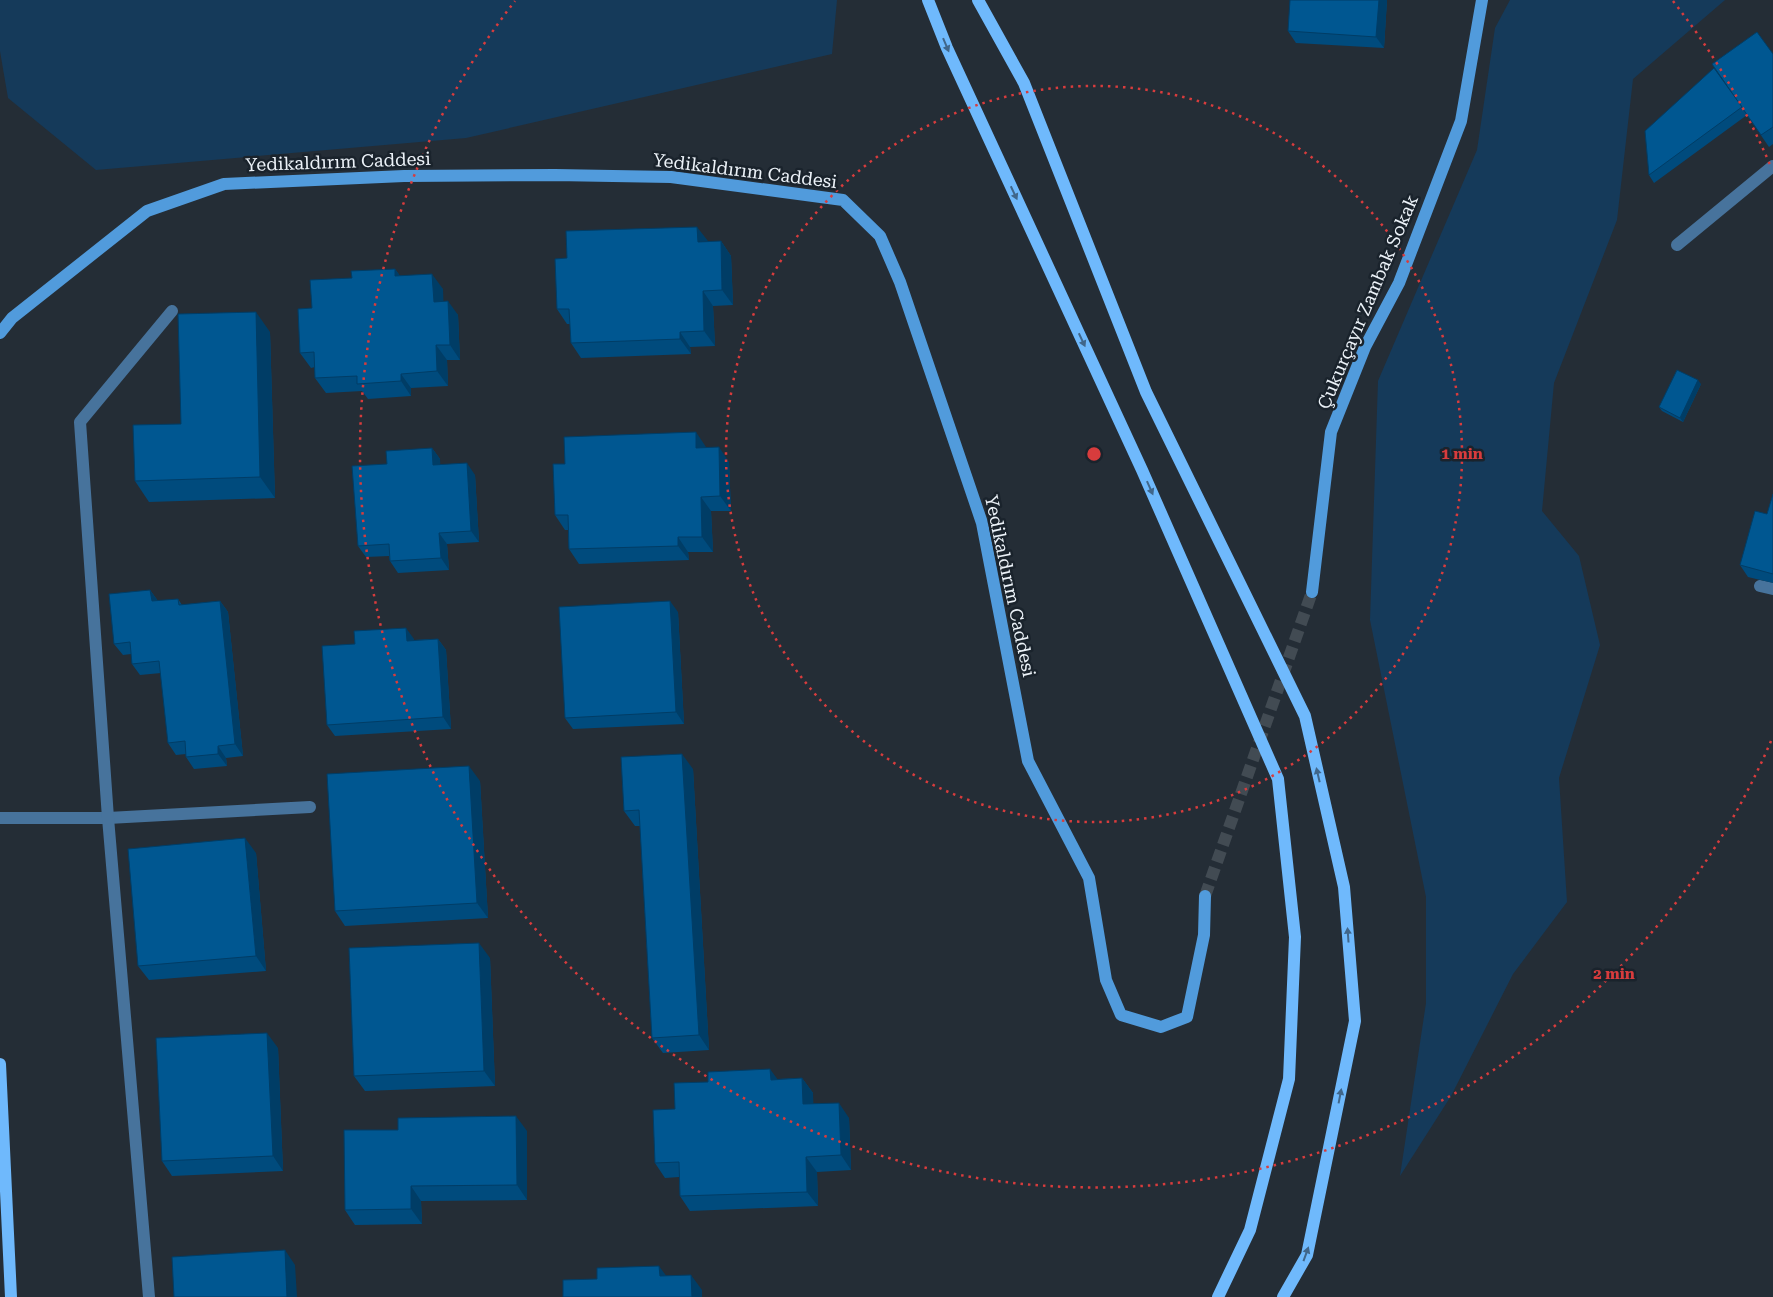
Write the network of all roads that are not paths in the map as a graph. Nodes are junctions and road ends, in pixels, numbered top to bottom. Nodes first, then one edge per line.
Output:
1 (928, 0) edge
2 (978, 0) edge
3 (1482, 0) edge
4 (1773, 166) edge
5 (1676, 244) dead end
6 (172, 311) dead end
7 (0, 333) edge
8 (1312, 592) tunnel mouth
9 (310, 807) dead end
10 (0, 818) edge
11 (108, 818) junction
12 (1205, 896) tunnel mouth
13 (0, 1064) edge
14 (11, 1297) edge
15 (149, 1297) edge
16 (1218, 1297) edge
17 (1283, 1297) edge

1 -> 16 main road
17 -> 2 main road
3 - 8 street, Çukurçayır Zambak Sokak
4 - 5 street
6 - 11 street
7 - 12 street, Yedikaldırım Caddesi
9 - 11 street
10 - 11 street
11 - 15 street
13 - 14 main road

